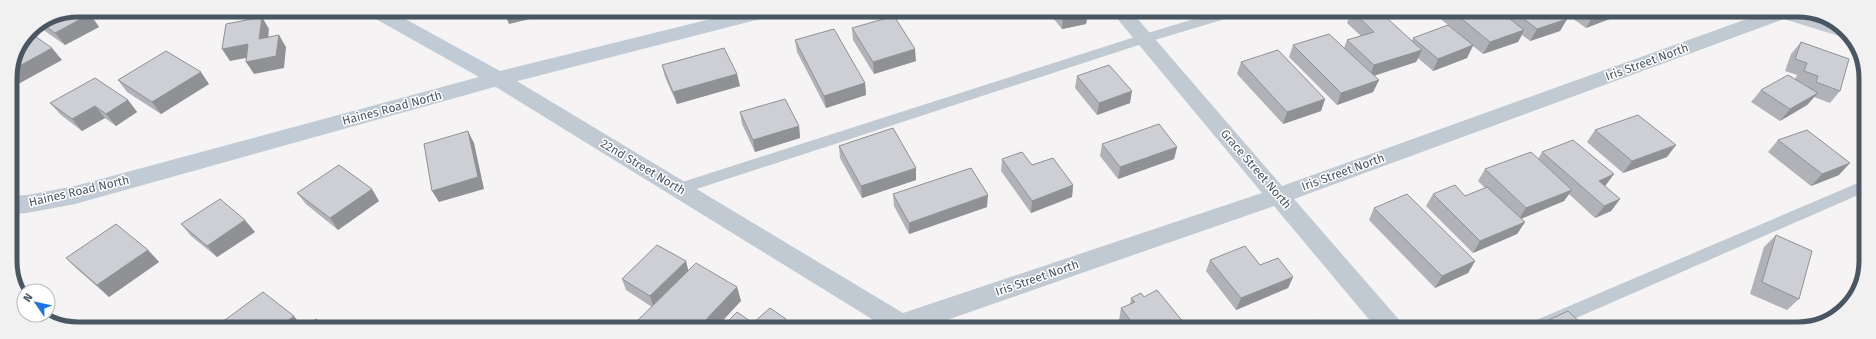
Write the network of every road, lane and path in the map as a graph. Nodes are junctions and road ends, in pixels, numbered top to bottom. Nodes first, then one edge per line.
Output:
1 (387, 17) edge
2 (745, 17) edge
3 (1125, 17) edge
4 (1217, 17) edge
5 (1766, 17) edge
6 (1796, 17) edge
7 (1833, 28) edge
8 (1144, 39) junction
9 (498, 79) junction
10 (678, 189) junction
11 (1859, 189) edge
12 (1278, 196) junction
13 (17, 205) edge
14 (898, 322) edge
15 (916, 322) edge
16 (1386, 322) edge
17 (1549, 322) edge

1 - 9 street, 22nd Street North
2 - 9 street, Haines Road North
3 - 8 street, Grace Street North
4 - 8 lane
5 - 12 street, Iris Street North
6 - 7 street
8 - 10 lane
8 - 12 street, Grace Street North
9 - 10 street, 22nd Street North
9 - 13 street, Haines Road North
10 - 14 street, 22nd Street North
11 - 17 lane
12 - 15 street, Iris Street North
12 - 16 street, Grace Street North

